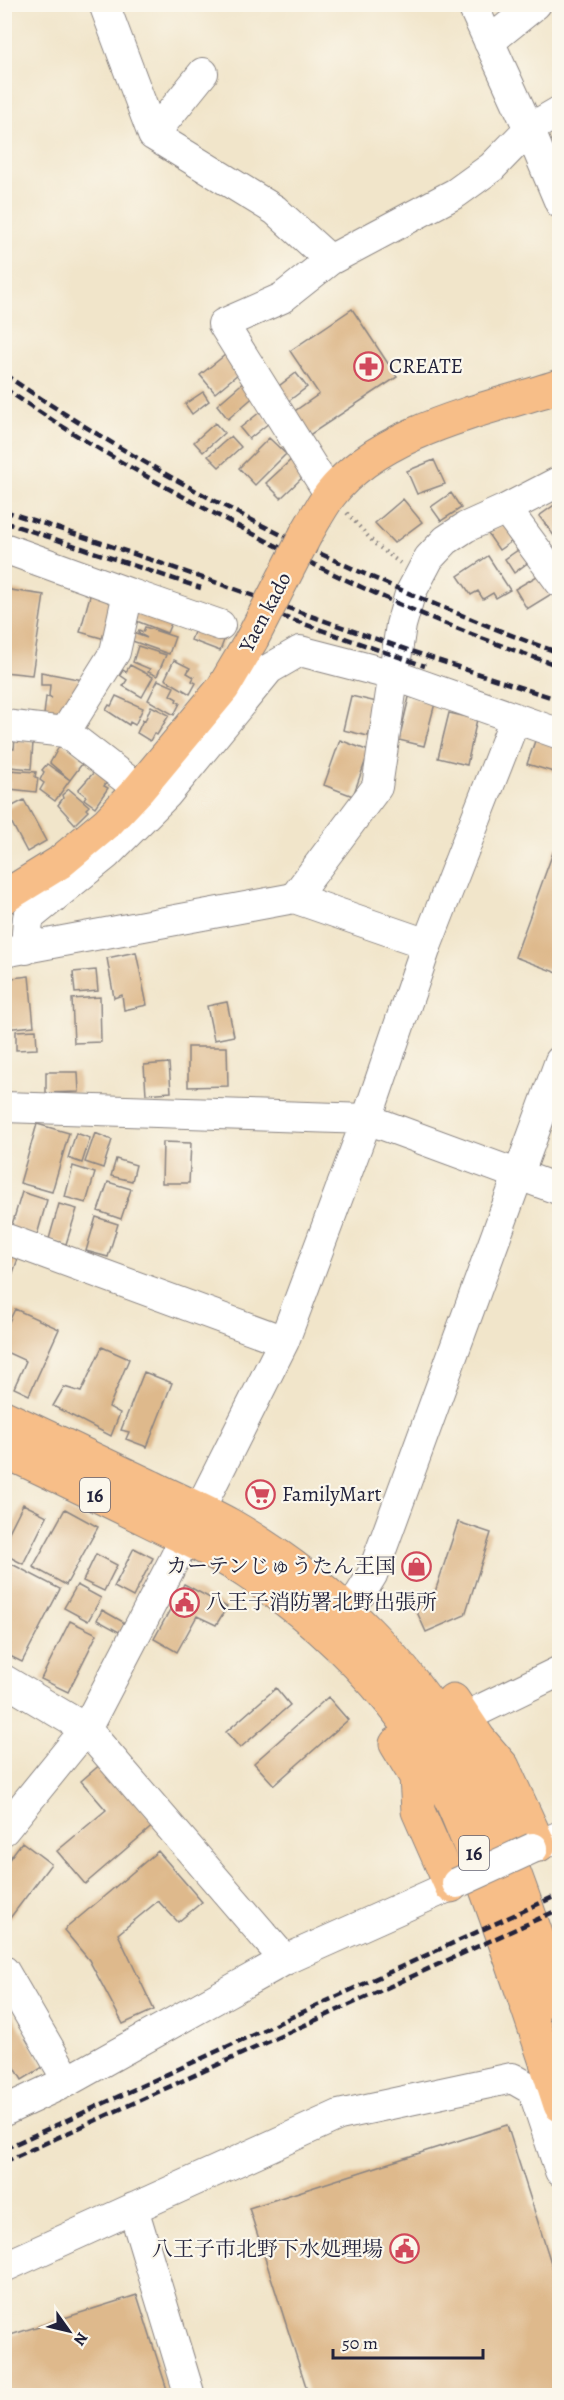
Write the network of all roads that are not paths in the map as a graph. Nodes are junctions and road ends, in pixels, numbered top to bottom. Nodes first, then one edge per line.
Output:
1 (104, 4) edge
2 (472, 4) edge
3 (536, 4) edge
4 (489, 42) junction
5 (203, 73) dead end
6 (560, 111) edge
7 (529, 129) junction
8 (153, 135) junction
9 (560, 202) edge
10 (330, 260) junction
11 (560, 386) edge
12 (560, 481) edge
13 (330, 495) junction
14 (506, 509) junction
15 (4, 548) edge
16 (560, 582) edge
17 (128, 593) junction
18 (220, 625) dead end
19 (393, 675) junction
20 (515, 719) junction
21 (4, 725) edge
22 (65, 732) junction
23 (560, 734) edge
24 (139, 789) junction
25 (4, 897) edge
26 (294, 898) junction
27 (427, 944) junction
28 (15, 951) edge
29 (560, 1062) edge
30 (4, 1107) edge
31 (367, 1119) junction
32 (517, 1175) junction
33 (560, 1190) edge
34 (4, 1238) edge
35 (284, 1341) junction
36 (4, 1417) edge
37 (4, 1451) edge
38 (193, 1524) junction
39 (361, 1593) junction
40 (560, 1671) edge
41 (4, 1680) edge
42 (465, 1717) junction
43 (86, 1729) junction
44 (4, 1830) edge
45 (544, 1843) edge
46 (454, 1884) junction
47 (285, 1960) junction
48 (4, 1971) edge
49 (560, 2005) edge
50 (68, 2080) junction
51 (560, 2105) edge
52 (4, 2111) edge
53 (560, 2170) edge
54 (133, 2208) junction
55 (4, 2266) edge
56 (190, 2396) edge

1 - 8 street
2 - 4 street
3 - 4 street
4 - 7 street
5 - 8 street
6 - 7 street
7 - 9 street
7 - 10 street
8 - 10 street
10 - 13 street
11 - 13 main road, Yaen kado
12 - 14 street
13 - 24 main road, Yaen kado, bridge
14 - 16 street
14 - 19 street
15 - 17 street
17 - 18 street
17 - 22 street
19 - 20 street
19 - 26 street
19 - 28 street
20 - 23 street
20 - 27 street
21 - 22 street
22 - 24 street
24 - 25 main road, Yaen kado
26 - 27 street
26 - 28 street
27 - 31 street
29 - 32 street
30 - 31 street
31 - 32 street
31 - 35 street
32 - 33 street
32 - 39 street
34 - 35 street
35 - 38 street
36 - 38 main road, 16
37 - 38 main road, 16
38 - 39 main road
38 - 43 street
38 - 46 main road
38 - 49 main road, 16
38 - 51 main road, 16
39 - 42 main road
40 - 42 street
41 - 43 street
42 - 45 main road
43 - 44 street
43 - 47 street
45 - 46 street, bridge
46 - 47 street
47 - 50 street
48 - 50 street
50 - 52 street
53 - 54 street
54 - 55 street
54 - 56 street

